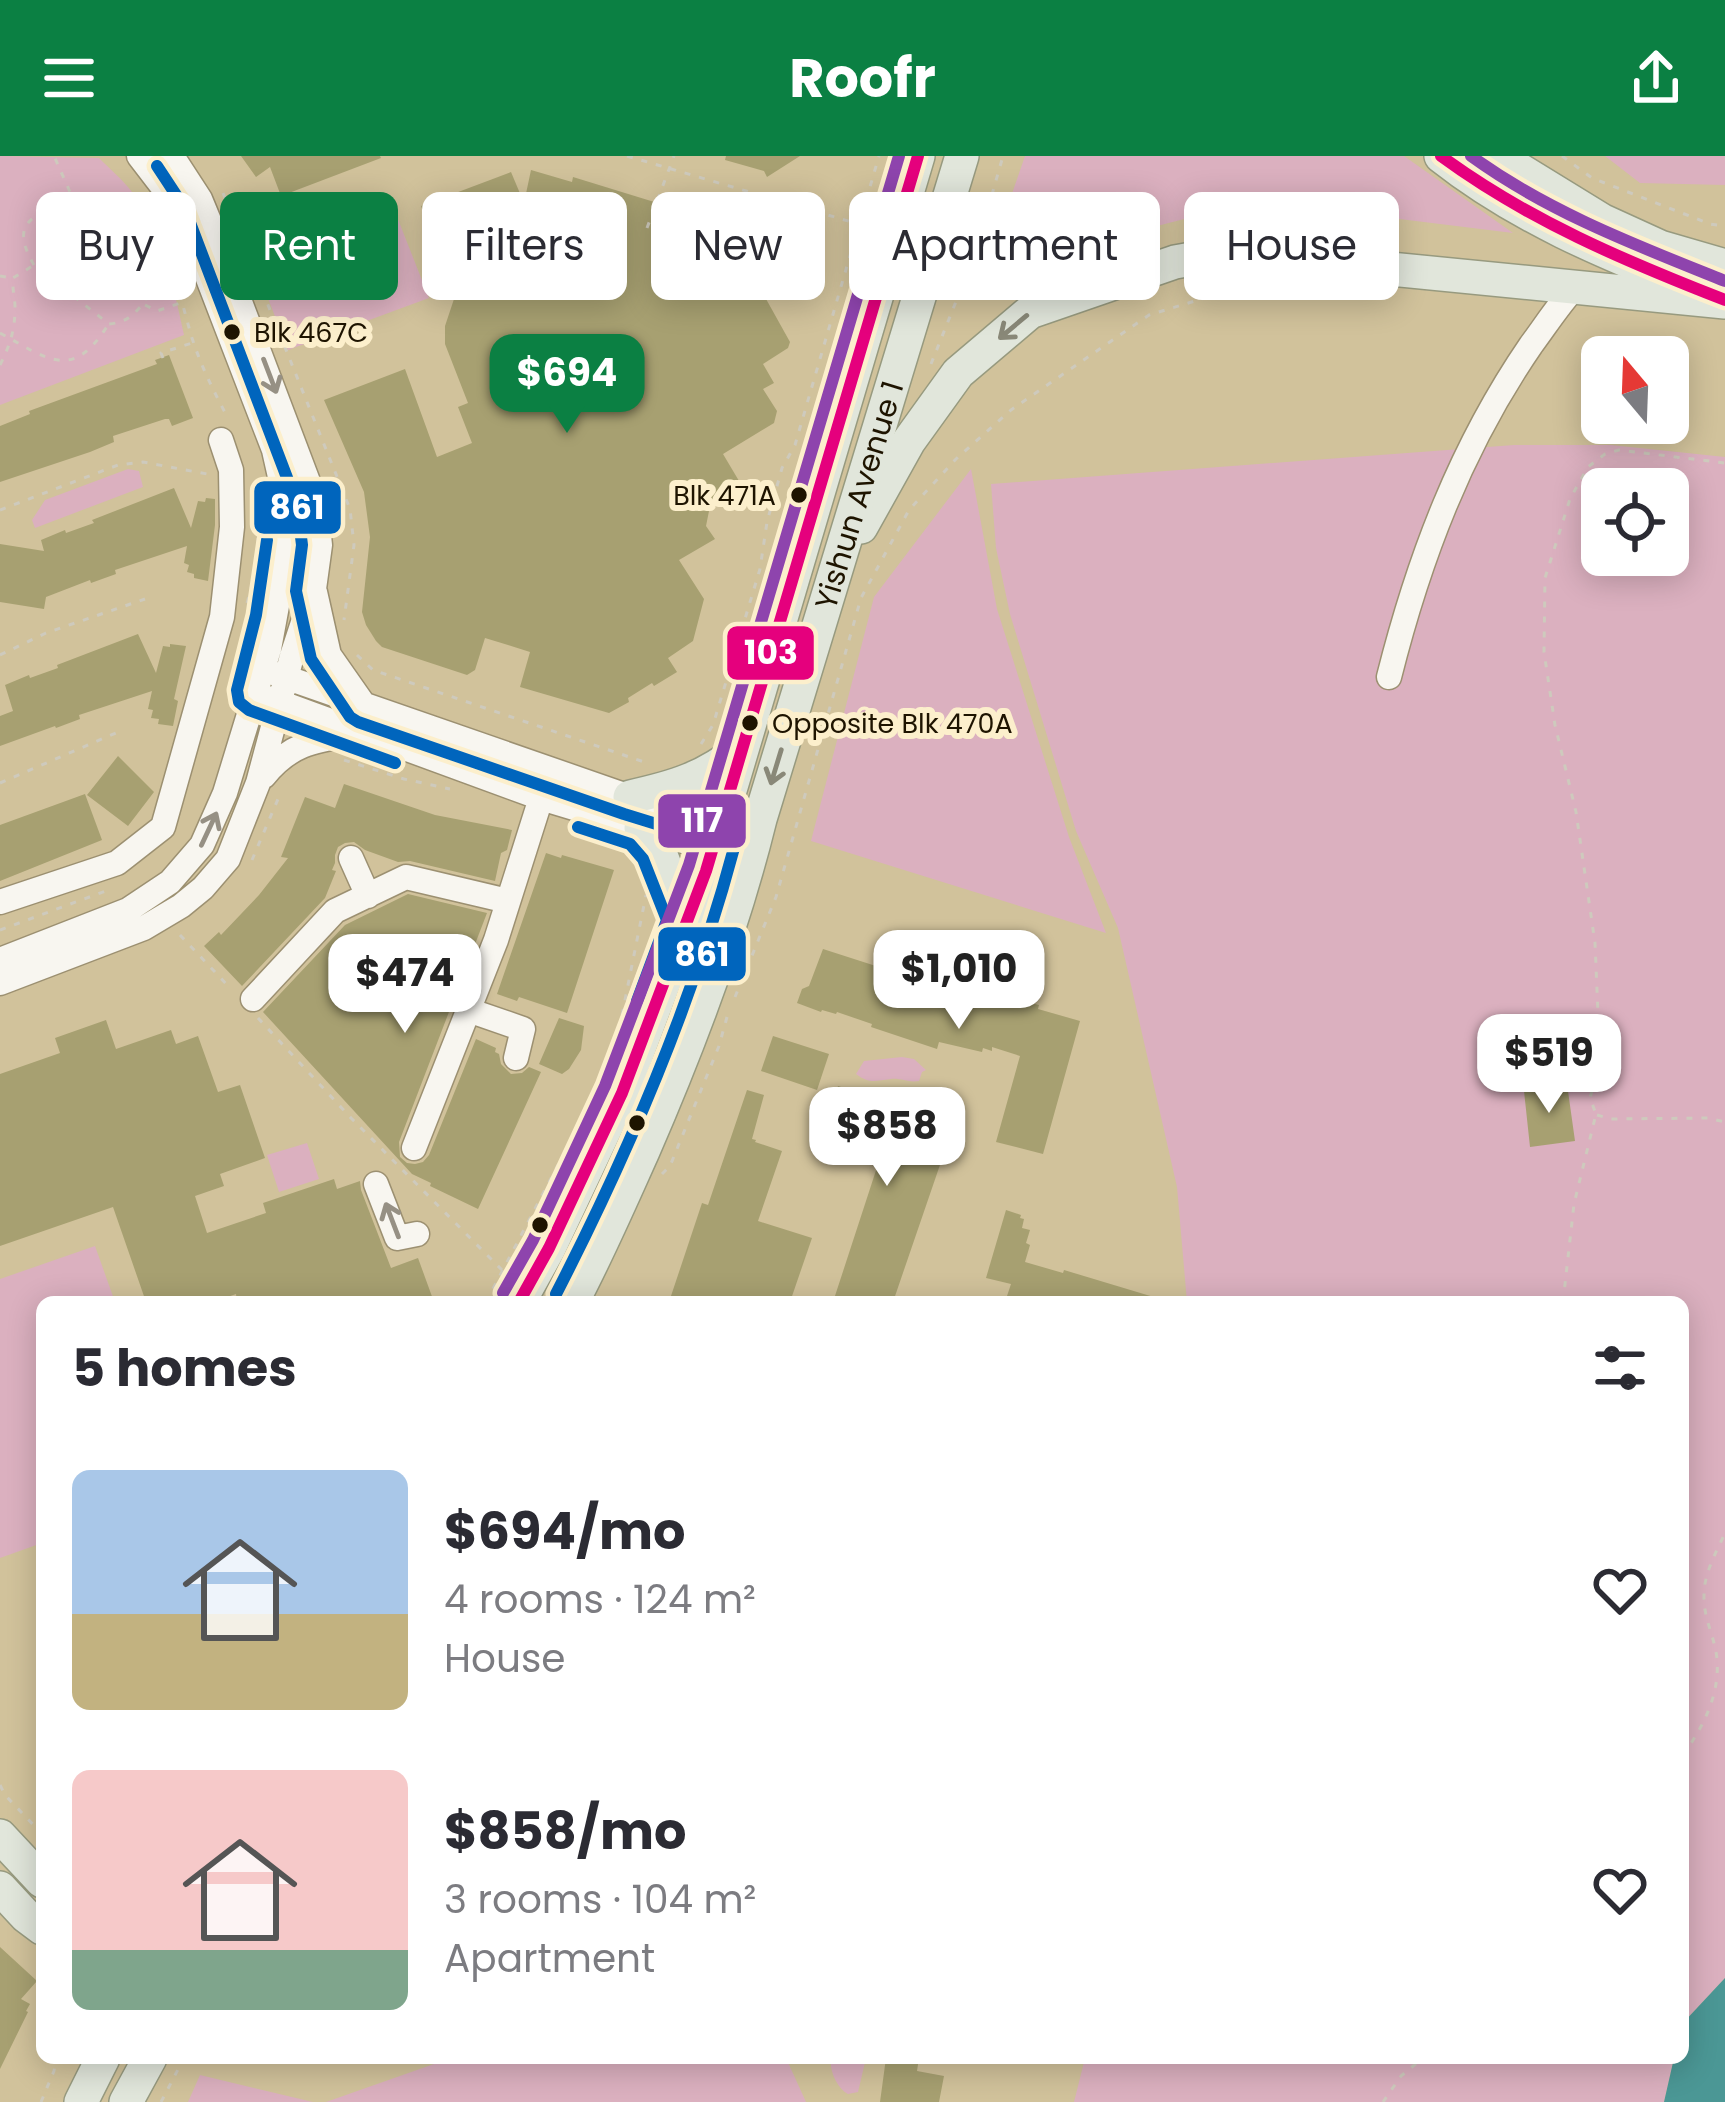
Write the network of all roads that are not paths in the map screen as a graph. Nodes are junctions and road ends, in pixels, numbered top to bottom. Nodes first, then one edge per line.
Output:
1 (139, 156) edge
2 (172, 156) edge
3 (918, 156) edge
4 (962, 156) edge
5 (1497, 156) edge
6 (1454, 160) edge
7 (1725, 266) edge
8 (1576, 286) junction
9 (1725, 301) edge
10 (226, 431) road end
11 (837, 563) junction
12 (314, 589) junction
13 (1389, 677) dead end
14 (268, 680) junction
15 (280, 703) junction
16 (364, 705) junction
17 (362, 732) junction
18 (741, 749) junction
19 (258, 783) junction
20 (541, 798) junction
21 (636, 812) junction
22 (715, 838) junction
23 (753, 848) junction
24 (350, 858) dead end
25 (368, 896) junction
26 (508, 901) junction
27 (0, 902) edge
28 (686, 920) junction
29 (0, 960) edge
30 (0, 983) edge
31 (246, 1000) road end
32 (468, 1010) junction
33 (516, 1058) dead end
34 (414, 1148) dead end
35 (376, 1184) dead end
36 (417, 1234) dead end
37 (522, 1296) edge
38 (575, 1296) edge
39 (0, 1836) edge
40 (36, 1875) edge
41 (0, 1888) edge
42 (36, 1924) edge
43 (84, 2064) edge
44 (100, 2064) edge
45 (147, 2064) edge
46 (81, 2102) edge
47 (126, 2102) edge

1 - 14 street
2 -> 12 street
3 - 18 main road, Yishun Avenue 1
4 - 11 main road, Yishun Avenue 1
5 - 7 main road
6 - 9 main road
8 - 9 main road
8 -> 11 main road
8 - 13 street
10 - 27 street
11 -> 23 main road, Yishun Avenue 1
12 - 14 street
12 - 16 street
14 - 15 street
14 - 16 street
29 -> 14 street
15 - 17 street
15 - 19 street
16 - 21 street
17 - 19 street
17 - 20 street
18 - 21 main road
18 - 22 main road, Yishun Avenue 1
19 - 30 street
20 - 21 street
20 - 26 street
21 - 22 street
21 - 28 main road
22 - 23 street
22 - 28 main road, Yishun Avenue 1
23 - 38 main road, Yishun Avenue 1
24 - 25 street
25 - 26 street
25 - 31 street
26 - 32 street
28 - 37 main road, Yishun Avenue 1
32 - 33 street
32 - 34 street
36 -> 35 street
39 - 40 main road
41 - 42 main road
43 - 46 main road
44 - 46 main road
45 - 47 main road

